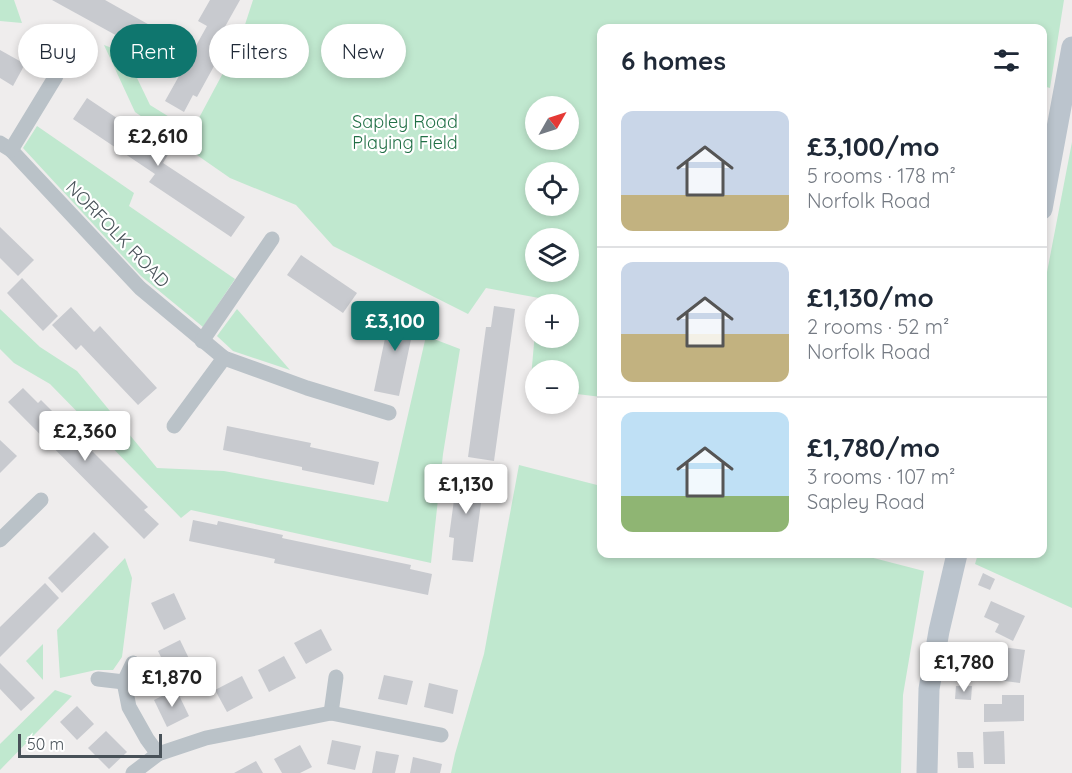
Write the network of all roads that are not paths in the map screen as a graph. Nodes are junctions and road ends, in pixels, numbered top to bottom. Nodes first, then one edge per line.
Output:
1 (1072, 47) edge
2 (55, 78) edge
3 (6, 147) edge
4 (1047, 182) edge
5 (272, 239) dead end
6 (202, 341) junction
7 (224, 358) junction
8 (389, 413) dead end
9 (174, 426) dead end
10 (41, 500) dead end
11 (0, 540) edge
12 (956, 558) edge
13 (133, 663) dead end
14 (336, 677) dead end
15 (98, 679) dead end
16 (124, 682) junction
17 (331, 713) junction
18 (441, 735) dead end
19 (158, 754) junction
20 (133, 773) edge
21 (927, 773) edge

1 - 4 street
2 - 3 street, NORFOLK ROAD
3 - 6 street, NORFOLK ROAD
5 - 6 street
6 - 7 street, NORFOLK ROAD
7 - 8 street, NORFOLK ROAD
7 - 9 street
10 - 11 street
12 - 21 street
13 - 16 street
14 - 17 street
15 - 16 street
16 - 19 street
17 - 18 street
17 - 19 street
19 - 20 street

